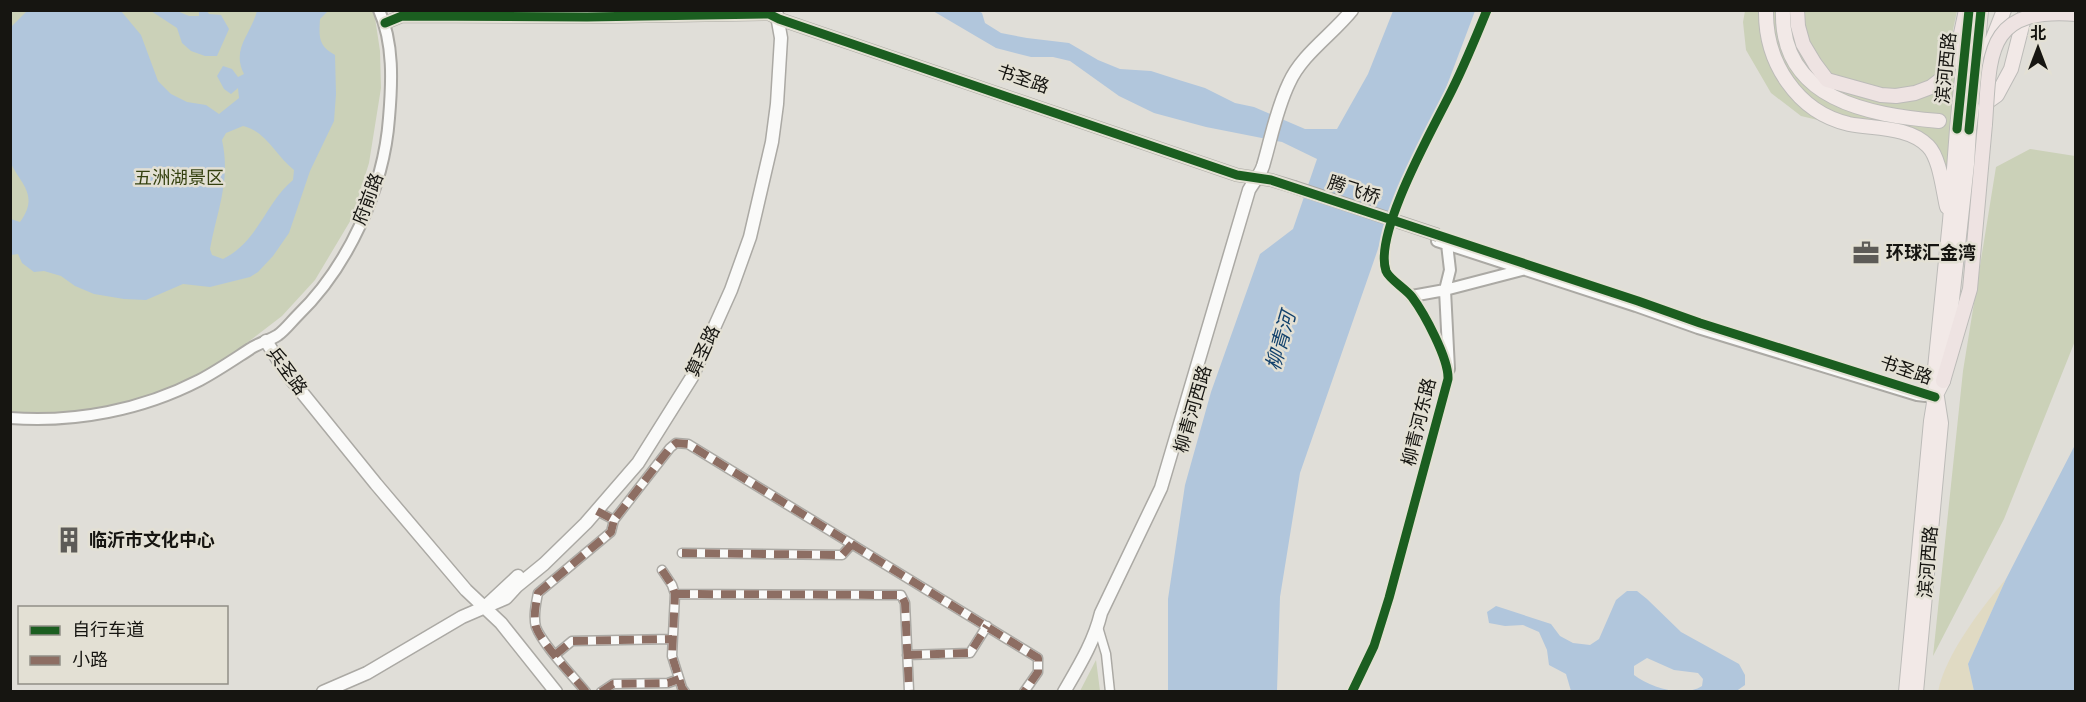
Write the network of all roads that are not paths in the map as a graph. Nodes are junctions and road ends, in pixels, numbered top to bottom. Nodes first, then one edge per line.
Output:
1 (380, 10) edge
2 (385, 10) edge
3 (1352, 10) edge
4 (1487, 10) edge
5 (1766, 10) edge
6 (1783, 10) edge
7 (1797, 10) edge
8 (1967, 10) edge
9 (1981, 10) edge
10 (2004, 10) edge
11 (2026, 10) edge
12 (2069, 10) edge
13 (778, 13) edge
14 (568, 14) edge
15 (2076, 14) edge
16 (385, 23) junction
17 (1974, 90) junction
18 (1971, 107) junction
19 (1939, 121) dead end
20 (1963, 129) junction
21 (1256, 178) junction
22 (1293, 190) joint
23 (1950, 221) junction
24 (1440, 240) junction
25 (1523, 270) junction
26 (1445, 290) junction
27 (1412, 296) junction
28 (266, 341) junction
29 (1449, 369) junction
30 (1943, 381) junction
31 (1935, 397) junction
32 (10, 418) edge
33 (10, 425) edge
34 (597, 511) junction
35 (615, 520) junction
36 (852, 544) junction
37 (682, 553) dead end
38 (662, 570) dead end
39 (675, 594) junction
40 (484, 608) junction
41 (987, 626) junction
42 (1098, 627) junction
43 (672, 639) junction
44 (555, 654) junction
45 (907, 655) junction
46 (679, 680) junction
47 (909, 691) edge
48 (323, 692) edge
49 (342, 692) edge
50 (547, 692) edge
51 (556, 692) edge
52 (586, 692) edge
53 (601, 692) edge
54 (685, 692) edge
55 (904, 692) edge
56 (1024, 692) edge
57 (1054, 692) edge
58 (1064, 692) edge
59 (1110, 692) edge
60 (1352, 692) edge
61 (1906, 692) edge
62 (1916, 692) edge

1 - 16 street, 府前路
2 - 16 street, 府前路
3 - 21 main road, 柳青河西路
4 - 27 street, 柳青河东路
5 - 23 main road
6 - 19 main road
7 - 8 highway
8 - 18 main road, 滨河西路
9 - 17 main road, 滨河西路
10 - 17 main road
11 - 18 main road
12 - 15 highway, bridge
13 - 14 street, 书圣路
13 - 16 street, 书圣路
13 - 21 street, 书圣路
13 - 34 main road, 算圣路
13 - 40 main road, 算圣路
14 - 16 street, 书圣路
15 - 30 highway, bridge
16 - 28 street, 府前路
17 - 18 main road, 滨河西路
18 - 20 main road, 滨河西路, bridge
20 - 23 main road, 滨河西路
20 - 30 main road, 滨河西路
21 - 22 street, 书圣路
21 - 42 main road, 柳青河西路
22 - 24 street, 腾飞桥, bridge
23 - 31 main road, 滨河西路
24 - 25 street, 书圣路
24 - 26 street
24 - 31 street, 书圣路
25 - 26 street
25 - 31 street, 书圣路
26 - 27 street
26 - 29 street
27 - 29 street, 柳青河东路
28 - 32 street, 府前路
28 - 33 street, 府前路
28 - 40 main road, 兵圣路
29 - 60 street, 柳青河东路
30 - 31 main road, 滨河西路
31 - 61 main road, 滨河西路
31 - 62 main road, 滨河西路
34 - 35 street
34 - 40 main road, 算圣路
35 - 36 street
35 - 44 street
36 - 37 street
36 - 41 street
38 - 39 street
39 - 43 street
39 - 45 street
40 - 48 main road, 算圣路
40 - 49 main road, 算圣路
40 - 50 main road, 兵圣路
40 - 51 main road, 兵圣路
41 - 45 street
41 - 56 street
42 - 57 main road
42 - 58 main road
42 - 59 street
43 - 44 street
43 - 46 street
44 - 52 street
45 - 47 street
46 - 53 street
46 - 54 street
47 - 55 street

